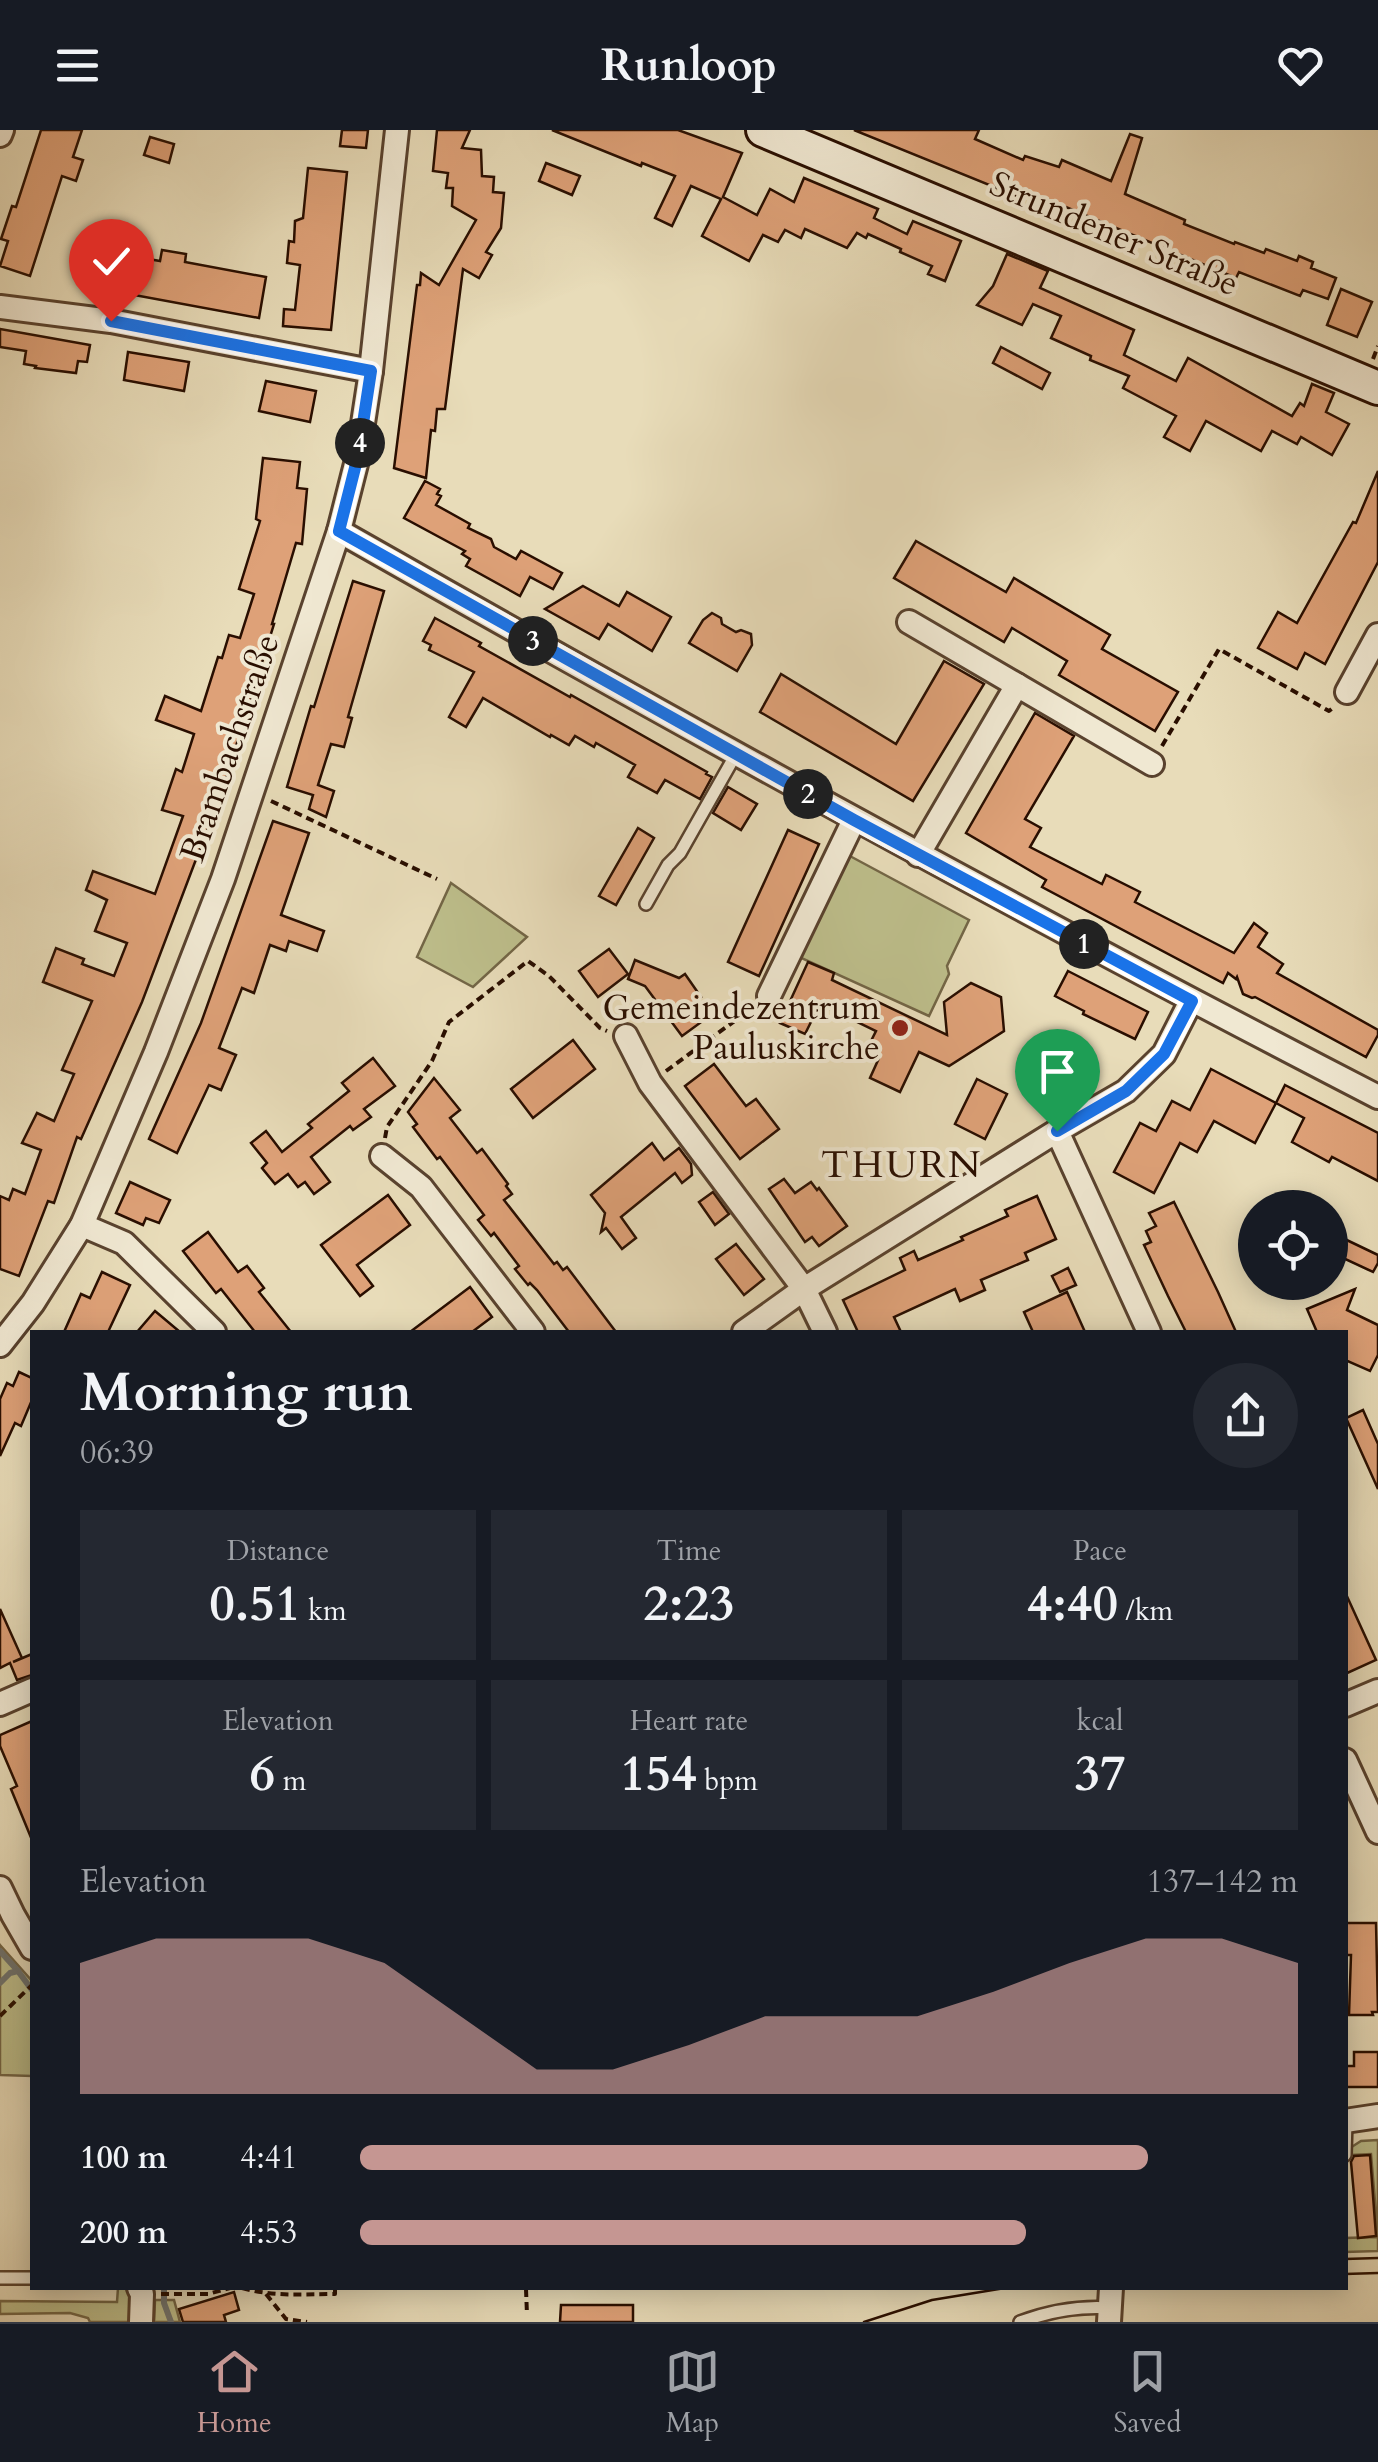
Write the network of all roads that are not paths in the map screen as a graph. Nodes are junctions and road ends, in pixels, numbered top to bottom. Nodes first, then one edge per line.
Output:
1 (397, 130) edge
2 (763, 130) edge
3 (0, 307) edge
4 (371, 371) junction
5 (1378, 388) edge
6 (339, 531) junction
7 (909, 622) dead end
8 (1378, 635) edge
9 (1017, 684) junction
10 (1347, 692) road end
11 (736, 754) junction
12 (1152, 764) road end
13 (854, 820) junction
14 (918, 855) junction
15 (646, 904) dead end
16 (769, 996) road end
17 (1192, 1001) junction
18 (626, 1036) road end
19 (1378, 1098) edge
20 (1057, 1131) junction
21 (382, 1156) road end
22 (82, 1224) junction
23 (804, 1289) junction
24 (212, 1330) edge
25 (530, 1330) edge
26 (747, 1330) edge
27 (824, 1330) edge
28 (1148, 1330) edge
29 (0, 1345) edge
30 (30, 1691) edge
31 (1378, 1691) edge
32 (0, 1704) edge
33 (1348, 1704) edge
34 (1348, 1767) edge
35 (1378, 1832) edge
36 (0, 1888) edge
37 (30, 1945) edge
38 (1378, 2116) edge
39 (1348, 2121) edge
40 (0, 2278) edge
41 (30, 2278) edge
42 (140, 2290) edge
43 (1110, 2306) edge
44 (141, 2322) edge
45 (1020, 2322) edge

1 - 4 street, Brambachstraße
2 - 5 street, Strundener Straße
3 - 4 street
4 - 6 street, Brambachstraße
6 - 11 street
6 - 22 street, Brambachstraße
7 - 9 street
8 - 10 street
9 - 12 street
9 - 14 street
11 - 13 street
11 - 15 lane
13 - 14 street
13 - 16 street
14 - 17 street
17 - 19 street
17 - 20 street
18 - 23 street
20 - 23 street
20 - 28 street
21 - 25 street
22 - 24 street
22 - 29 street, Brambachstraße
23 - 26 street
23 - 27 street
30 - 32 street
31 - 33 street
34 - 35 street
36 - 37 street
38 - 39 street
40 - 41 lane
42 - 44 street
43 - 45 lane

